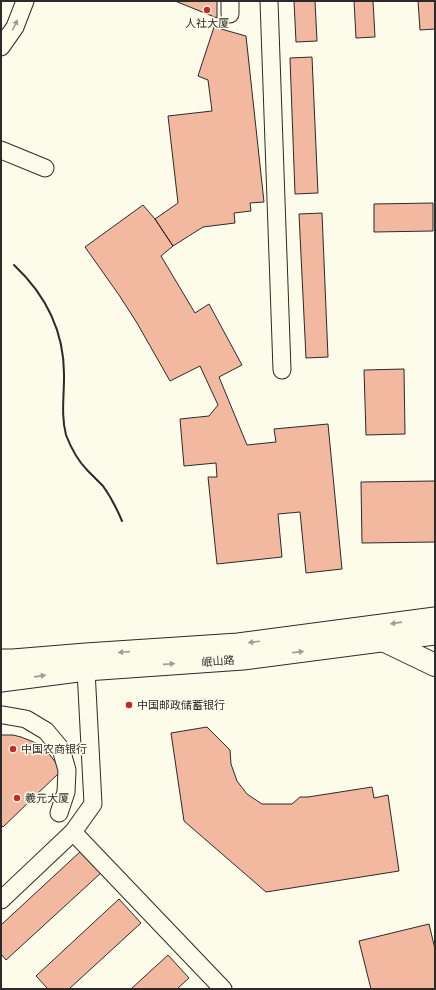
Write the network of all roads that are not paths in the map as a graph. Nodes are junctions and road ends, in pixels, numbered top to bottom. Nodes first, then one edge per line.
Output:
1 (25, 1) edge
2 (269, 1) edge
3 (1, 47) edge
4 (1, 150) edge
5 (45, 168) dead end
6 (282, 370) dead end
7 (435, 618) edge
8 (435, 634) edge
9 (385, 641) junction
10 (1, 660) edge
11 (435, 665) edge
12 (86, 670) junction
13 (1, 682) edge
14 (1, 715) edge
15 (59, 813) dead end
16 (73, 832) junction
17 (1, 900) edge
18 (223, 989) edge

3 -> 1 street
2 - 6 street
4 - 5 street
7 -> 10 main road, 岷山路
8 - 9 main road, 岷山路
9 - 11 highway
12 -> 9 main road, 岷山路
13 -> 12 main road, 岷山路
12 - 16 street
14 - 15 street
16 - 17 street
16 - 18 street

